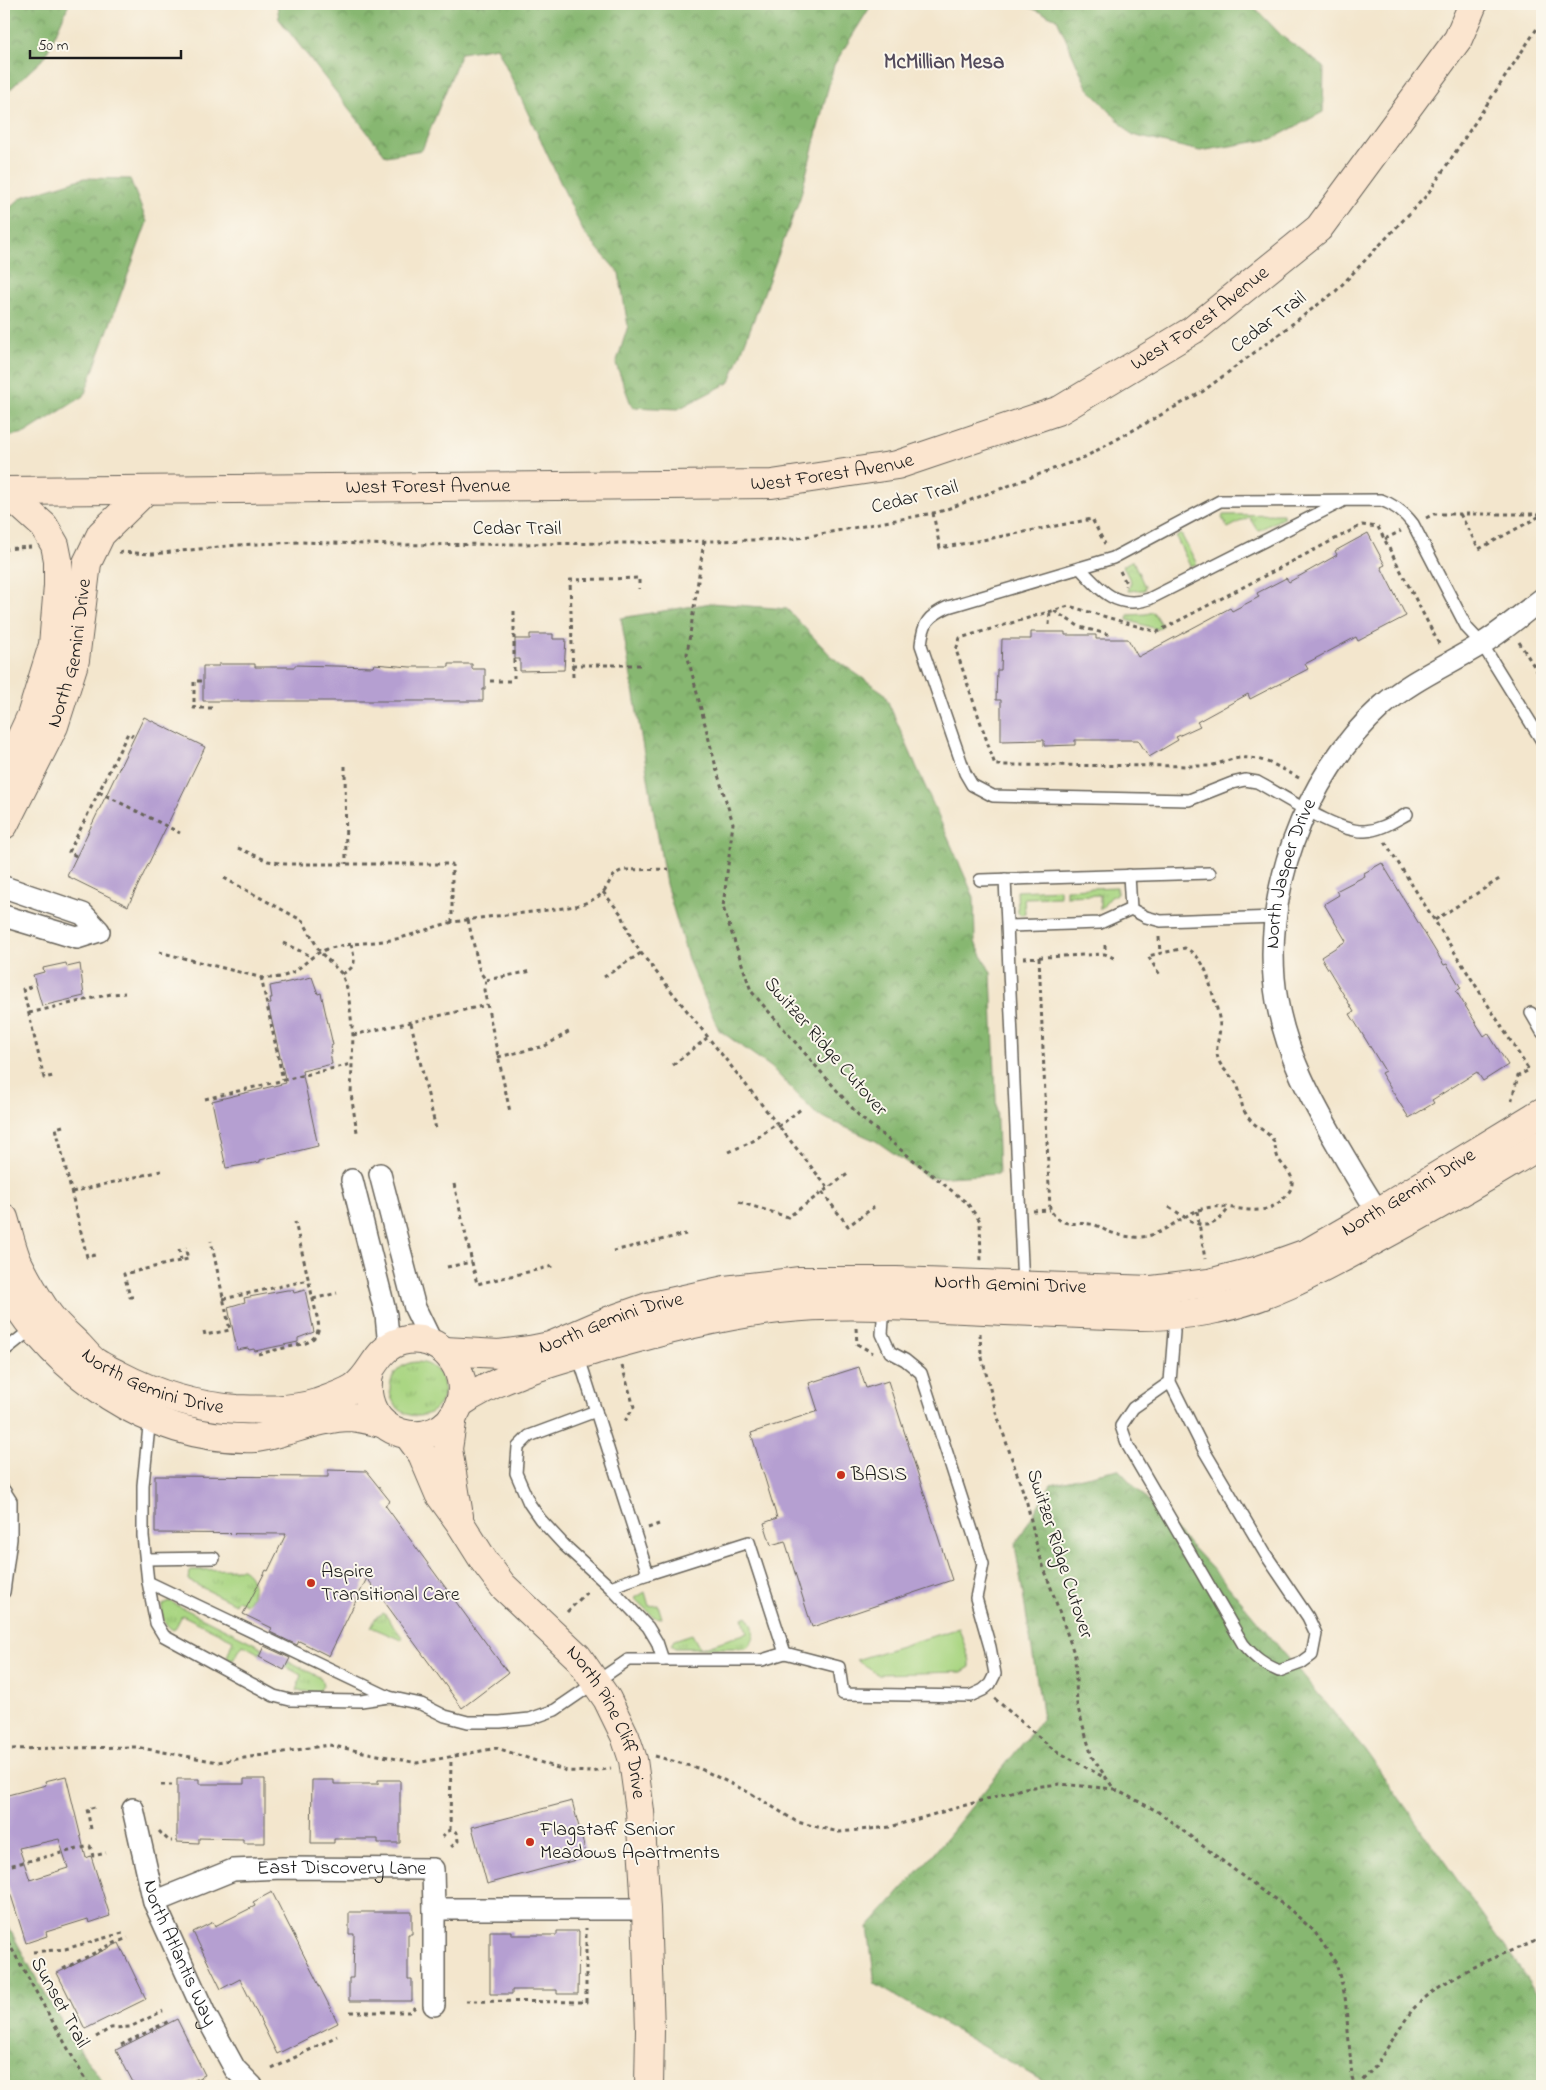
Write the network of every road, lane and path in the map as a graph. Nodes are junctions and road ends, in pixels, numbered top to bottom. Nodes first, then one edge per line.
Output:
1 (1473, 4) edge
2 (1542, 21) edge
3 (146, 490) junction
4 (4, 491) edge
5 (1344, 501) junction
6 (933, 513) junction
7 (1460, 514) junction
8 (1542, 515) edge
9 (1414, 524) junction
10 (1385, 539) junction
11 (704, 541) junction
12 (36, 546) dead end
13 (4, 549) edge
14 (116, 552) dead end
15 (1113, 558) junction
16 (1080, 568) junction
17 (639, 589) dead end
18 (1542, 599) edge
19 (1120, 600) junction
20 (514, 611) dead end
21 (1052, 611) junction
22 (1114, 620) junction
23 (1049, 626) dead end
24 (1111, 635) dead end
25 (1519, 642) dead end
26 (1439, 644) dead end
27 (1482, 644) junction
28 (572, 665) junction
29 (644, 665) dead end
30 (573, 677) dead end
31 (1542, 679) edge
32 (200, 681) dead end
33 (490, 681) dead end
34 (214, 708) dead end
35 (133, 736) dead end
36 (1542, 741) edge
37 (345, 766) dead end
38 (4, 774) edge
39 (1299, 778) dead end
40 (98, 792) junction
41 (1307, 809) junction
42 (1407, 814) dead end
43 (4, 825) edge
44 (180, 833) dead end
45 (1379, 844) dead end
46 (238, 848) dead end
47 (76, 856) dead end
48 (346, 864) junction
49 (673, 869) dead end
50 (1210, 873) dead end
51 (1129, 875) junction
52 (224, 878) dead end
53 (1501, 878) dead end
54 (1005, 879) junction
55 (980, 880) dead end
56 (4, 888) edge
57 (603, 892) junction
58 (1131, 909) junction
59 (4, 916) edge
60 (1276, 917) junction
61 (468, 920) junction
62 (1435, 920) junction
63 (452, 922) junction
64 (1008, 926) junction
65 (1159, 937) dead end
66 (283, 943) dead end
67 (351, 944) junction
68 (1104, 945) dead end
69 (159, 952) dead end
70 (320, 952) junction
71 (641, 953) junction
72 (1105, 954) junction
73 (1160, 954) junction
74 (313, 957) junction
75 (1039, 957) junction
76 (1010, 958) junction
77 (1116, 959) dead end
78 (532, 971) dead end
79 (342, 974) junction
80 (1160, 976) dead end
81 (261, 977) junction
82 (604, 977) dead end
83 (486, 980) junction
84 (32, 987) dead end
85 (126, 992) dead end
86 (487, 1005) junction
87 (29, 1013) junction
88 (1531, 1013) dead end
89 (411, 1023) junction
90 (570, 1031) dead end
91 (1542, 1032) edge
92 (352, 1035) junction
93 (707, 1038) junction
94 (498, 1057) junction
95 (351, 1064) junction
96 (673, 1065) dead end
97 (53, 1076) dead end
98 (283, 1080) junction
99 (205, 1099) dead end
100 (1510, 1105) dead end
101 (800, 1109) dead end
102 (510, 1112) dead end
103 (1542, 1112) edge
104 (63, 1126) dead end
105 (777, 1126) junction
106 (436, 1129) dead end
107 (357, 1132) dead end
108 (1542, 1144) edge
109 (729, 1152) dead end
110 (161, 1171) dead end
111 (849, 1173) dead end
112 (380, 1174) dead end
113 (352, 1180) dead end
114 (454, 1184) dead end
115 (828, 1188) junction
116 (72, 1192) junction
117 (822, 1192) junction
118 (739, 1202) dead end
119 (1169, 1206) dead end
120 (874, 1207) dead end
121 (1229, 1207) junction
122 (1198, 1211) junction
123 (1184, 1217) junction
124 (4, 1218) edge
125 (295, 1222) dead end
126 (1385, 1222) junction
127 (1200, 1225) junction
128 (686, 1234) dead end
129 (211, 1241) dead end
130 (185, 1247) dead end
131 (179, 1249) dead end
132 (613, 1251) dead end
133 (95, 1255) dead end
134 (181, 1260) junction
135 (1205, 1260) dead end
136 (472, 1262) junction
137 (553, 1266) dead end
138 (446, 1267) dead end
139 (981, 1268) dead end
140 (308, 1280) junction
141 (4, 1284) edge
142 (1023, 1287) junction
143 (337, 1293) dead end
144 (133, 1297) dead end
145 (223, 1299) junction
146 (313, 1299) junction
147 (884, 1306) junction
148 (1173, 1316) junction
149 (856, 1320) dead end
150 (41, 1322) junction
151 (979, 1325) dead end
152 (204, 1332) dead end
153 (389, 1347) junction
154 (439, 1347) junction
155 (4, 1351) edge
156 (872, 1353) dead end
157 (258, 1354) dead end
158 (578, 1355) junction
159 (620, 1360) dead end
160 (370, 1370) junction
161 (1170, 1382) junction
162 (456, 1410) junction
163 (596, 1411) junction
164 (150, 1417) junction
165 (626, 1421) dead end
166 (382, 1423) junction
167 (408, 1435) junction
168 (4, 1490) edge
169 (460, 1523) junction
170 (214, 1558) dead end
171 (146, 1559) junction
172 (648, 1574) junction
173 (600, 1580) junction
174 (148, 1582) junction
175 (610, 1587) junction
176 (4, 1592) edge
177 (568, 1612) dead end
178 (785, 1653) junction
179 (663, 1660) junction
180 (596, 1681) junction
181 (388, 1696) junction
182 (1009, 1709) dead end
183 (4, 1749) edge
184 (655, 1756) dead end
185 (452, 1757) junction
186 (611, 1768) dead end
187 (1108, 1780) junction
188 (162, 1785) dead end
189 (172, 1785) dead end
190 (1114, 1789) junction
191 (95, 1807) dead end
192 (133, 1809) dead end
193 (91, 1830) dead end
194 (450, 1830) junction
195 (442, 1837) dead end
196 (451, 1847) dead end
197 (106, 1853) dead end
198 (4, 1867) edge
199 (154, 1902) junction
200 (434, 1909) junction
201 (646, 1909) junction
202 (586, 1923) dead end
203 (126, 1932) dead end
204 (4, 1935) edge
205 (1542, 1937) edge
206 (128, 1938) dead end
207 (33, 1952) dead end
208 (63, 1969) dead end
209 (466, 2001) dead end
210 (426, 2005) joint
211 (163, 2011) dead end
212 (350, 2012) dead end
213 (169, 2021) dead end
214 (337, 2036) dead end
215 (96, 2037) dead end
216 (120, 2046) dead end
217 (272, 2069) dead end
218 (218, 2082) dead end
219 (89, 2086) edge
220 (210, 2086) edge
221 (252, 2086) edge
222 (649, 2086) edge
223 (1356, 2086) edge

1 - 3 street, West Forest Avenue
2 - 6 path, Cedar Trail
3 - 4 street, West Forest Avenue
3 - 43 street, North Gemini Drive
4 - 38 street, North Gemini Drive
5 - 9 lane
5 - 15 lane
5 - 19 lane
6 - 11 path, Cedar Trail
6 - 15 path
7 - 8 path
7 - 8 path
7 - 9 path
9 - 10 path
9 - 27 lane
10 - 22 path
10 - 26 path
11 - 14 path, Cedar Trail
11 - 139 path, Switzer Ridge Cutover
12 - 13 path
15 - 16 lane
15 - 19 path
16 - 19 lane
16 - 41 lane
17 - 28 path
18 - 27 street, North Jasper Drive
19 - 22 path
20 - 33 path
21 - 22 path
21 - 23 path
21 - 24 path
21 - 39 path
25 - 31 path
27 - 36 lane
27 - 41 street, North Jasper Drive
28 - 29 path
28 - 30 path
32 - 34 path
35 - 40 path
37 - 48 path
40 - 44 path
40 - 47 path
41 - 42 lane
41 - 60 street, North Jasper Drive
45 - 62 path
46 - 48 path
48 - 63 path
49 - 57 path
50 - 51 lane
51 - 54 lane
51 - 58 lane
52 - 70 path
53 - 62 path
54 - 55 lane
54 - 64 lane
56 - 59 street
57 - 61 path
57 - 71 path
58 - 60 lane
58 - 64 lane
60 - 126 street, North Jasper Drive
61 - 63 path
61 - 83 path
62 - 100 path
63 - 67 path
64 - 76 lane
65 - 73 path
66 - 74 path
67 - 70 path
67 - 79 path
68 - 72 path
69 - 81 path
70 - 74 path
70 - 79 path
71 - 82 path
71 - 93 path
72 - 75 path
72 - 77 path
73 - 80 path
73 - 121 path
74 - 81 path
75 - 76 path
75 - 123 path
76 - 142 lane
78 - 83 path
79 - 92 path
81 - 98 path
83 - 86 path
84 - 87 path
85 - 87 path
86 - 89 path
86 - 94 path
87 - 97 path
88 - 91 lane
89 - 92 path
89 - 106 path
90 - 94 path
92 - 95 path
93 - 96 path
93 - 105 path
94 - 102 path
95 - 98 path
95 - 107 path
98 - 99 path
101 - 105 path
103 - 126 street, North Gemini Drive
104 - 116 path
105 - 109 path
105 - 115 path
108 - 126 street, North Gemini Drive
110 - 116 path
111 - 115 path
112 - 154 street
113 - 153 street
114 - 136 path
115 - 117 path
116 - 133 path
117 - 118 path
117 - 120 path
119 - 123 path
121 - 122 path
121 - 127 path
122 - 123 path
122 - 127 path
123 - 127 path
124 - 150 street, North Gemini Drive
125 - 140 path
126 - 142 street, North Gemini Drive
126 - 148 street, North Gemini Drive
127 - 135 path
128 - 132 path
129 - 145 path
130 - 134 path
131 - 134 path
134 - 144 path
136 - 137 path
136 - 138 path
140 - 145 path
140 - 146 path
141 - 150 street, North Gemini Drive
142 - 154 street, North Gemini Drive
143 - 146 path
145 - 152 path
146 - 157 path
147 - 148 street, North Gemini Drive
147 - 158 street, North Gemini Drive
147 - 178 lane
148 - 161 lane
149 - 156 path
150 - 155 lane
150 - 160 street, North Gemini Drive
150 - 164 street, North Gemini Drive
151 - 187 path, Switzer Ridge Cutover
153 - 154 street, North Gemini Drive
153 - 160 street, North Gemini Drive
154 - 162 street
158 - 162 street, North Gemini Drive
158 - 163 lane
159 - 165 path
160 - 166 street
161 - 161 lane
162 - 167 street, North Gemini Drive
162 - 169 street, North Pine Cliff Drive
163 - 172 lane
163 - 173 lane
164 - 166 street, North Gemini Drive
164 - 171 lane
166 - 167 street, North Gemini Drive
167 - 169 street, North Pine Cliff Drive
168 - 176 lane
169 - 180 street, North Pine Cliff Drive
170 - 171 lane
171 - 174 lane
172 - 175 lane
172 - 178 lane
173 - 175 lane
173 - 177 path
174 - 181 lane
174 - 181 lane
175 - 179 lane
178 - 179 lane
179 - 180 lane
180 - 181 lane
180 - 201 street, North Pine Cliff Drive
182 - 187 path
183 - 185 path
184 - 190 path, Switzer Ridge Cutover
185 - 186 path
185 - 194 path
187 - 190 path, Switzer Ridge Cutover
188 - 189 path
190 - 223 path, Switzer Ridge Cutover
191 - 193 path
192 - 199 street, North Atlantis Way
194 - 195 path
194 - 196 path
197 - 198 path
199 - 200 street, East Discovery Lane
199 - 221 street, North Atlantis Way
200 - 201 street, East Discovery Lane
200 - 210 street
201 - 222 street, North Pine Cliff Drive
202 - 209 path
203 - 207 path
204 - 219 path, Sunset Trail
205 - 223 path
206 - 208 path
210 - 212 path
211 - 215 path
213 - 216 path
214 - 217 path
218 - 220 path

